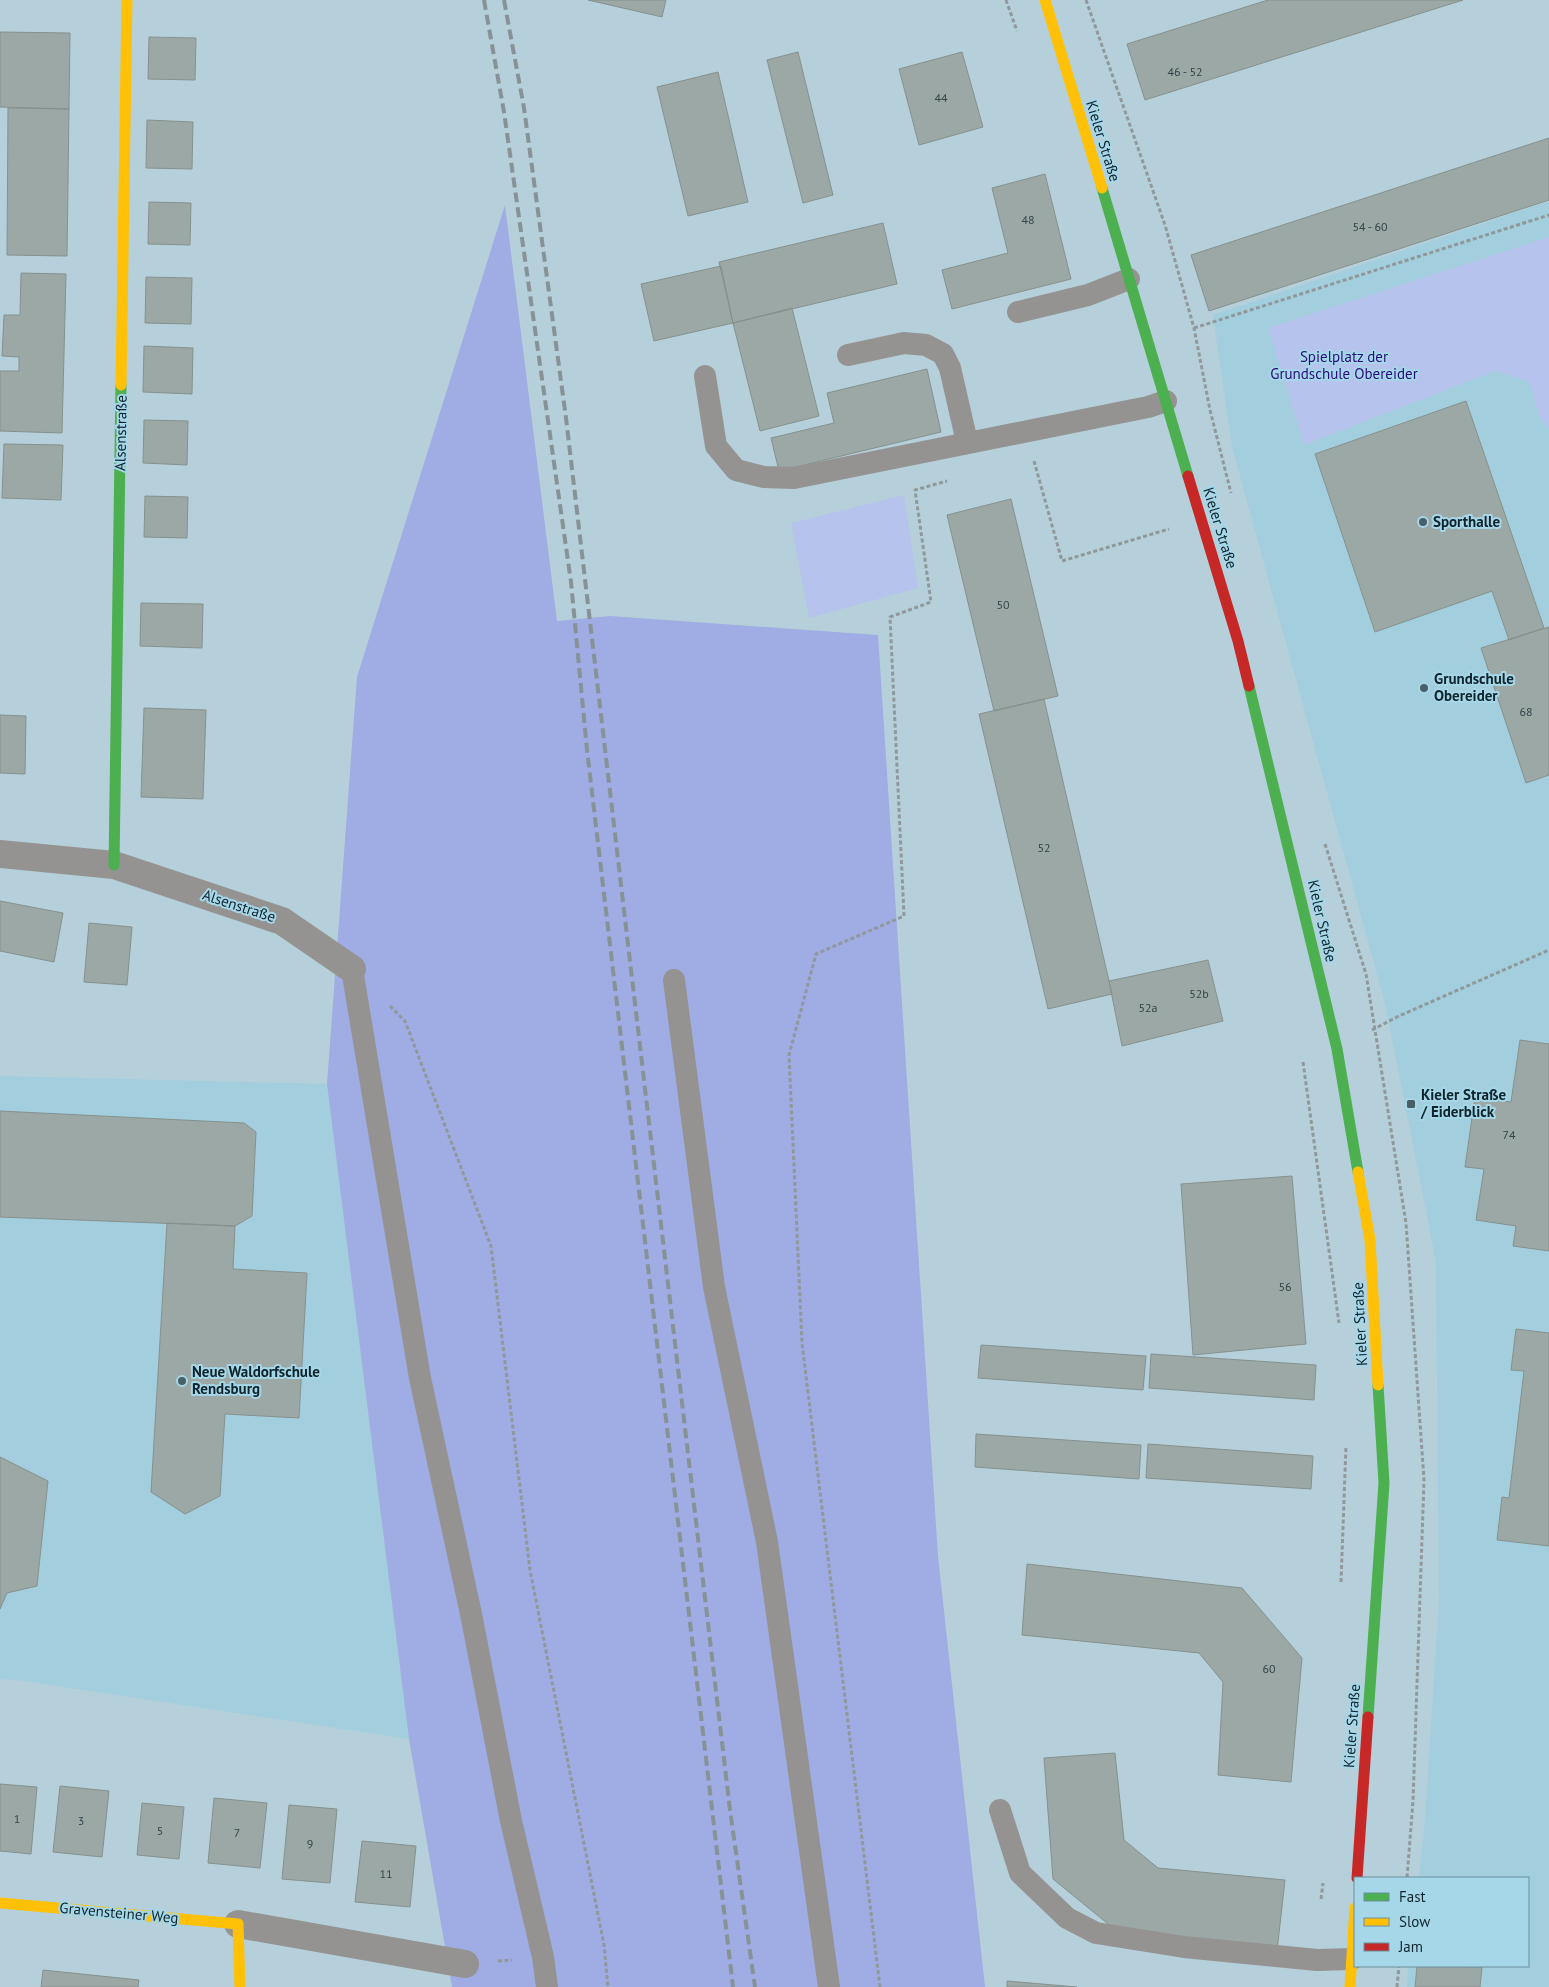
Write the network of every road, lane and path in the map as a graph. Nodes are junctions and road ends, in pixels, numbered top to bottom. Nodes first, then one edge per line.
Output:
1 (127, 0) edge
2 (1006, 0) edge
3 (1045, 0) edge
4 (1019, 36) dead end
5 (1549, 216) edge
6 (1129, 279) junction
7 (1018, 312) dead end
8 (1194, 328) dead end
9 (848, 355) dead end
10 (704, 376) dead end
11 (1166, 402) junction
12 (967, 442) junction
13 (1033, 460) dead end
14 (951, 480) dead end
15 (1178, 526) dead end
16 (0, 854) edge
17 (114, 865) junction
18 (1549, 950) edge
19 (352, 969) junction
20 (674, 980) dead end
21 (1373, 1030) dead end
22 (1302, 1057) dead end
23 (1340, 1331) dead end
24 (1346, 1438) dead end
25 (1341, 1583) dead end
26 (1000, 1810) dead end
27 (1357, 1877) edge
28 (1323, 1882) dead end
29 (1321, 1902) dead end
30 (0, 1903) edge
31 (238, 1924) junction
32 (1354, 1925) edge
33 (543, 1956) junction
34 (1352, 1959) junction
35 (465, 1964) joint
36 (1399, 1967) edge
37 (240, 1987) edge
38 (548, 1987) edge
39 (608, 1987) edge
40 (829, 1987) edge
41 (880, 1987) edge
42 (1350, 1987) edge
43 (1397, 1987) edge

1 - 17 main road, Alsenstraße
2 - 4 path
3 - 6 main road, Kieler Straße
5 - 8 path
6 - 7 lane
6 - 11 main road, Kieler Straße
9 - 12 lane
10 - 12 lane
11 - 12 lane
11 - 27 main road, Kieler Straße
13 - 15 path
14 - 41 path
16 - 17 street, Alsenstraße
17 - 19 street, Alsenstraße
18 - 21 path
19 - 33 lane
19 - 39 path
20 - 40 lane
22 - 23 path
24 - 25 path
26 - 34 lane
28 - 29 path
30 - 31 main road, Gravensteiner Weg
31 - 35 street, Gravensteiner Weg
31 - 37 main road
32 - 34 main road
33 - 35 path
33 - 38 lane
34 - 42 main road
36 - 43 path

